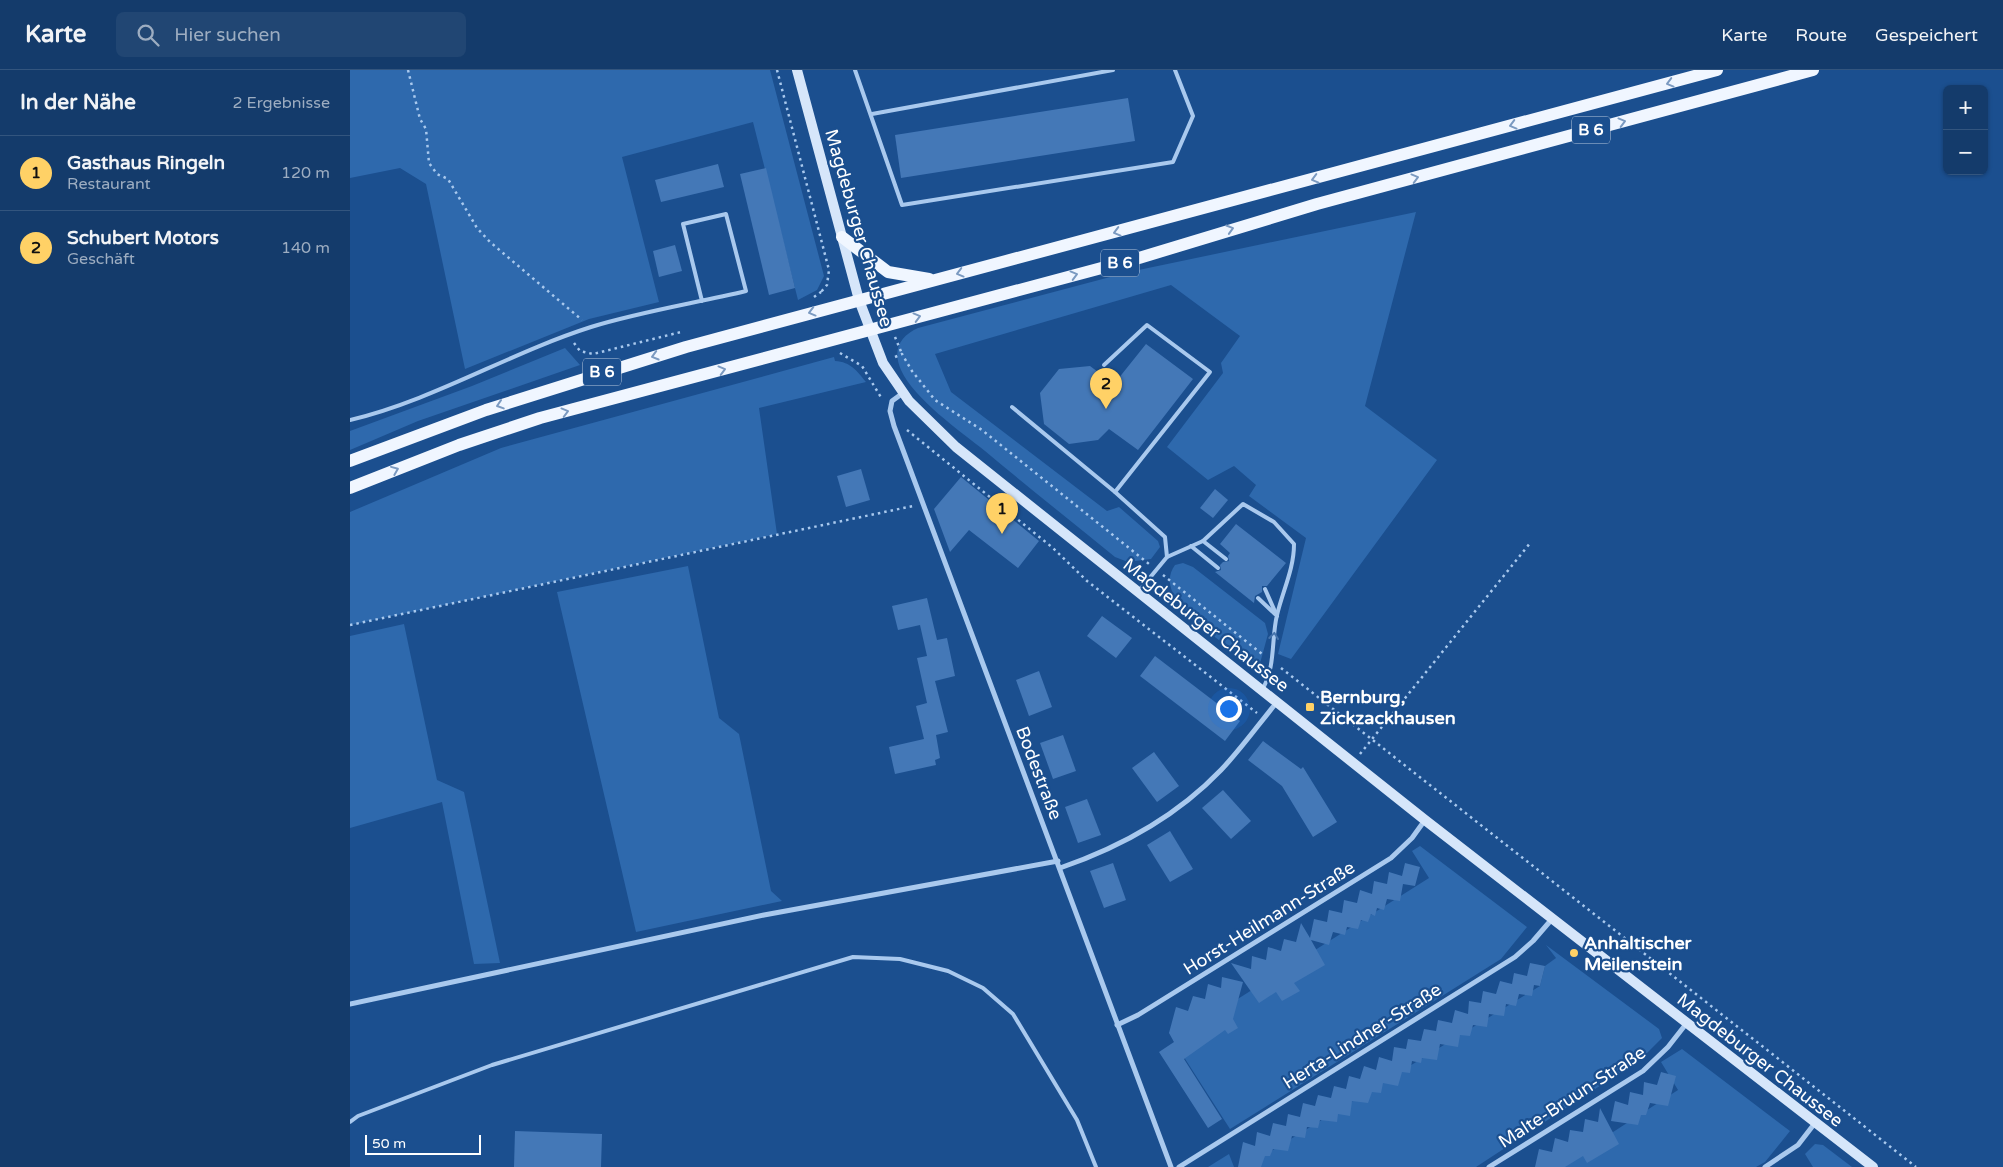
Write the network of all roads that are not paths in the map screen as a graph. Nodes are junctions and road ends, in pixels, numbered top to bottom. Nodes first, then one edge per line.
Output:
1 (797, 70) edge
2 (855, 70) edge
3 (1113, 70) edge
4 (1175, 70) edge
5 (1717, 70) edge
6 (1813, 70) edge
7 (872, 114) junction
8 (842, 237) junction
9 (936, 280) junction
10 (859, 300) junction
11 (702, 301) junction
12 (870, 330) junction
13 (1104, 365) dead end
14 (903, 393) junction
15 (1012, 407) dead end
16 (350, 420) edge
17 (350, 461) edge
18 (350, 488) edge
19 (1115, 492) junction
20 (1203, 541) junction
21 (1191, 546) junction
22 (1168, 557) junction
23 (1226, 558) dead end
24 (1218, 568) dead end
25 (1265, 589) dead end
26 (1138, 592) junction
27 (1258, 598) dead end
28 (1277, 616) junction
29 (1262, 690) junction
30 (1277, 702) junction
31 (1425, 820) junction
32 (1058, 861) junction
33 (1060, 868) junction
34 (1552, 919) junction
35 (350, 1004) edge
36 (1686, 1024) junction
37 (1117, 1025) junction
38 (350, 1122) edge
39 (1815, 1124) junction
40 (1096, 1167) edge
41 (1171, 1167) edge
42 (1179, 1167) edge
43 (1489, 1167) edge
44 (1765, 1167) edge
45 (1873, 1167) edge

1 - 8 main road, Magdeburger Chaussee
2 - 7 lane
3 - 7 lane
4 - 7 lane
5 -> 9 main road, B 6
12 -> 6 main road, B 6
8 - 9 main road, B 6
8 - 10 main road, Magdeburger Chaussee
9 - 10 main road, B 6
10 - 12 main road, Magdeburger Chaussee
10 -> 17 main road, B 6
11 - 11 lane
11 - 16 lane
12 - 14 main road, Magdeburger Chaussee
18 -> 12 main road, B 6
13 - 19 lane
14 - 26 main road, Magdeburger Chaussee
14 - 32 street, Bodestraße
15 - 19 lane
19 - 22 lane
20 - 21 lane
20 - 23 lane
20 - 28 lane
21 - 22 lane
21 - 24 lane
22 - 26 lane
25 - 28 lane
26 - 29 main road, Magdeburger Chaussee
27 - 28 lane
29 -> 28 lane
29 - 30 main road, Magdeburger Chaussee
30 - 31 main road, Magdeburger Chaussee
30 - 33 street
31 - 34 main road, Magdeburger Chaussee
31 - 37 street, Horst-Heilmann-Straße
32 - 33 street, Bodestraße
32 - 35 street
33 - 37 street, Bodestraße
34 - 36 main road, Magdeburger Chaussee
34 - 42 street, Herta-Lindner-Straße
36 - 39 main road, Magdeburger Chaussee
36 - 43 street, Malte-Bruun-Straße
37 - 41 street, Bodestraße
38 - 40 lane
39 - 44 street
39 - 45 main road, Magdeburger Chaussee

